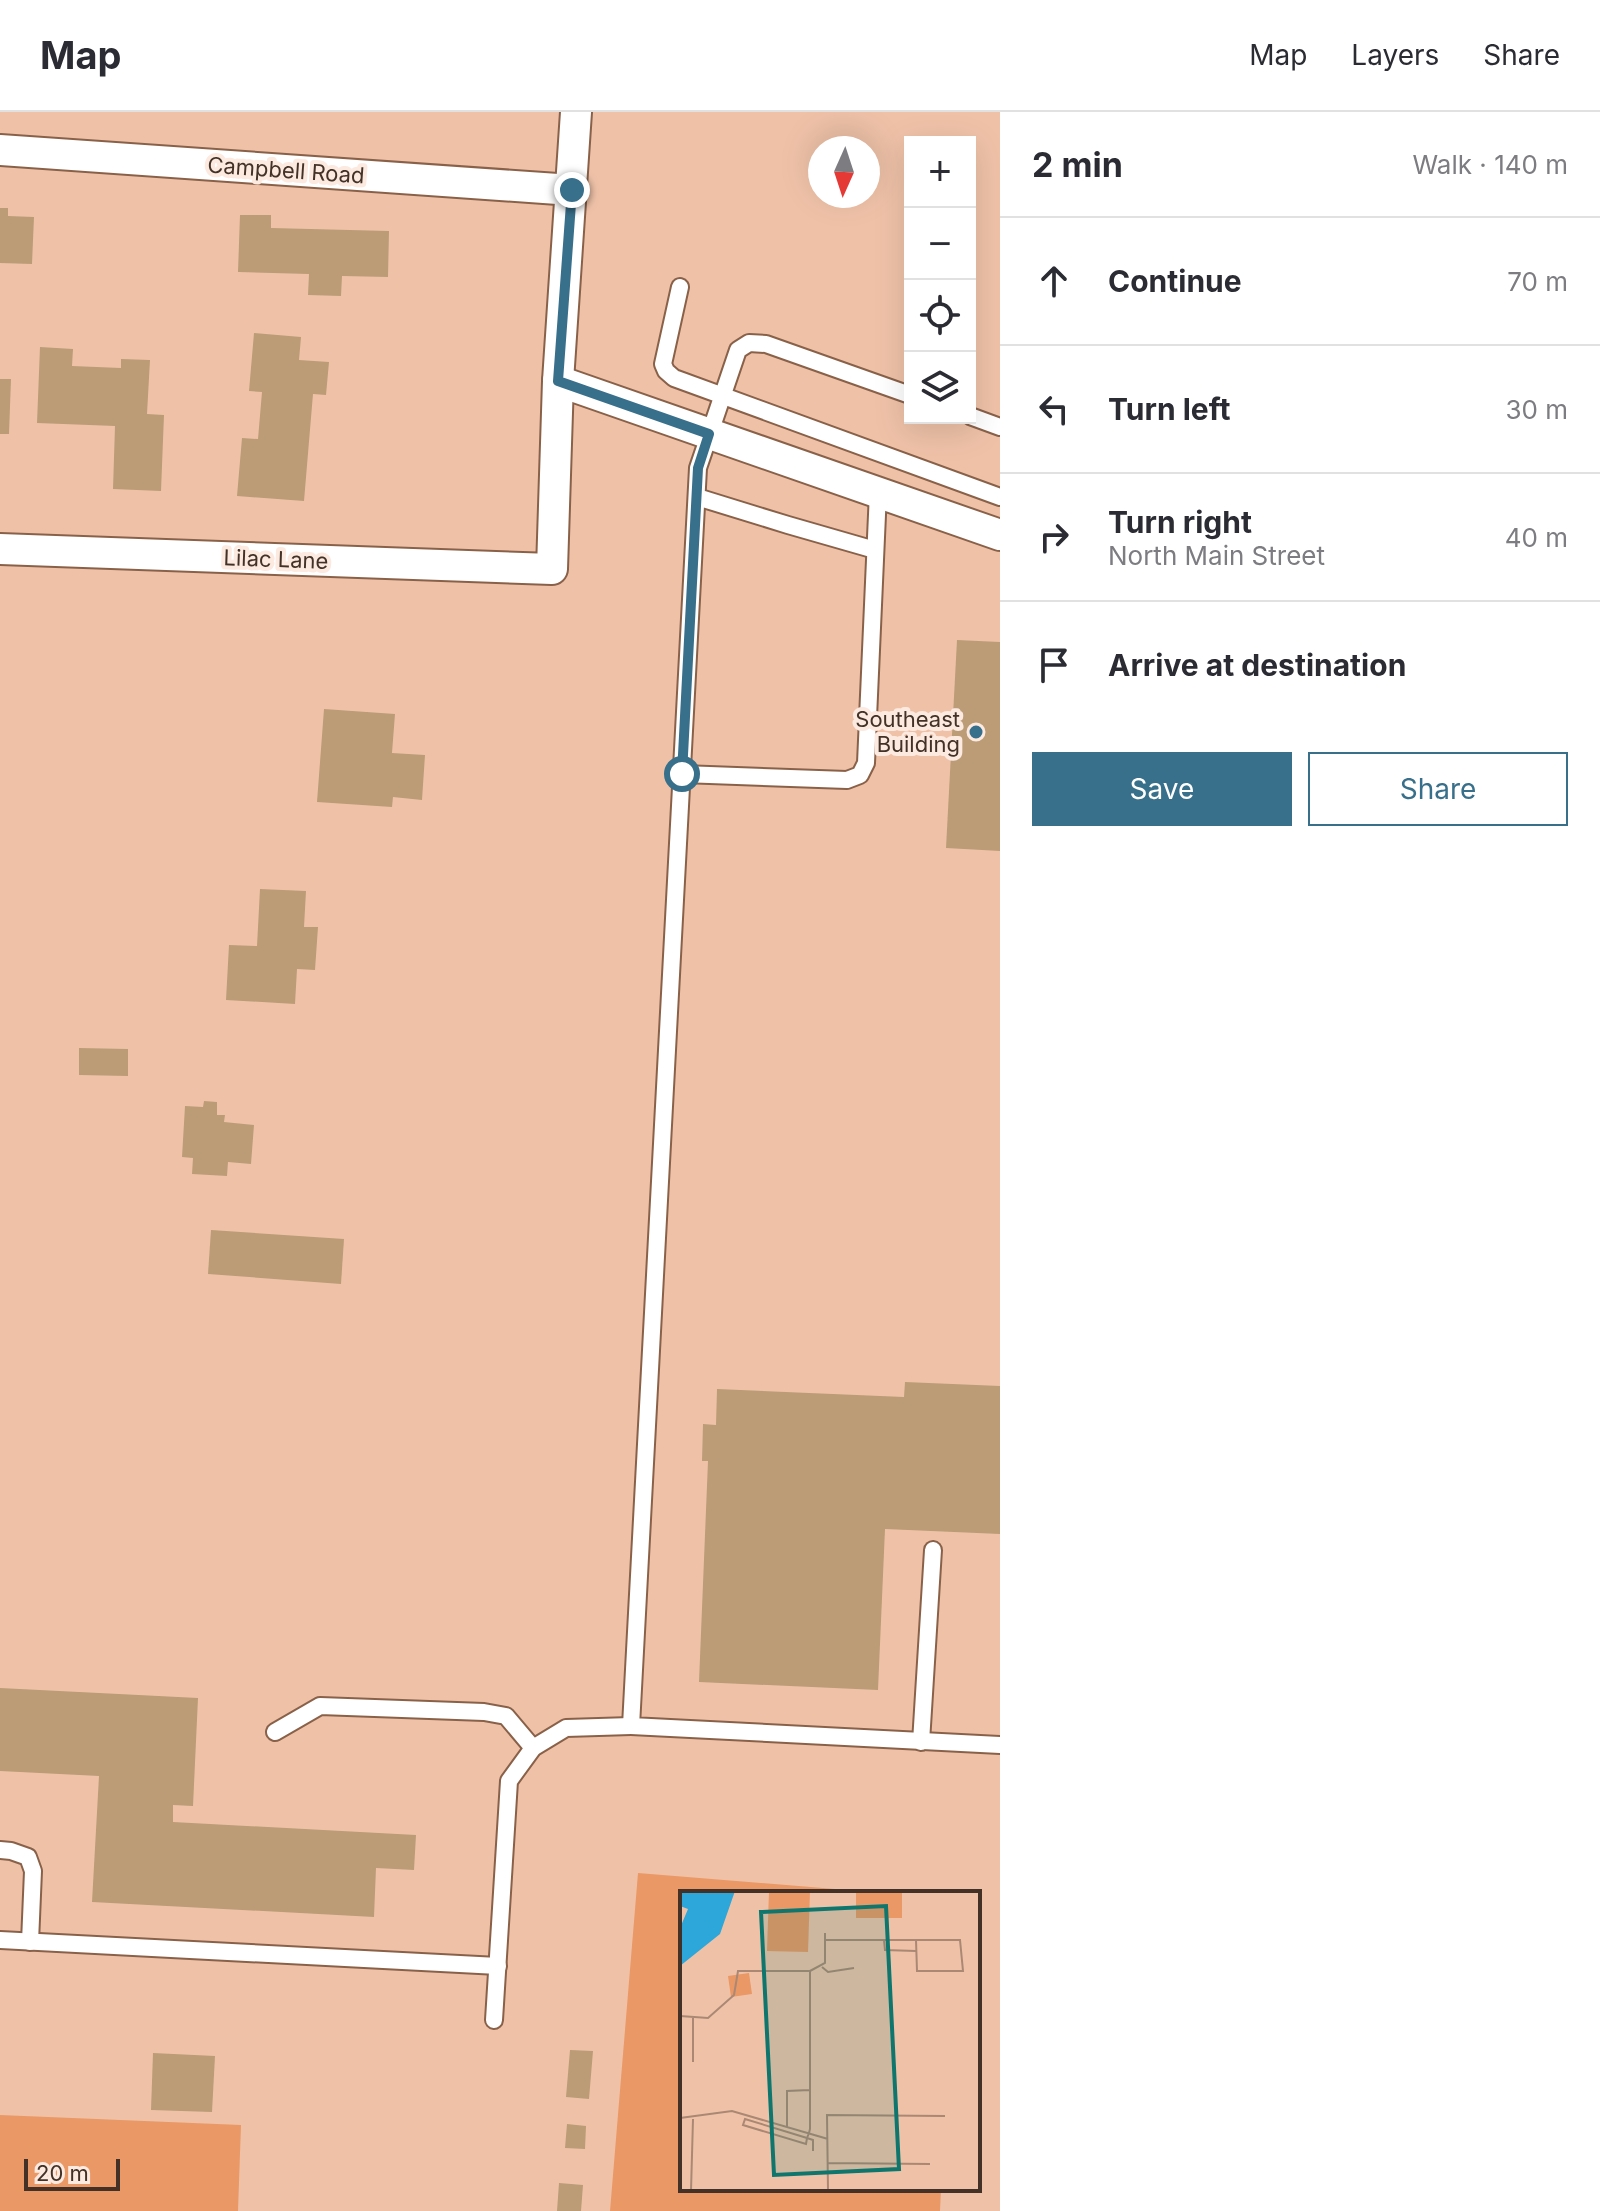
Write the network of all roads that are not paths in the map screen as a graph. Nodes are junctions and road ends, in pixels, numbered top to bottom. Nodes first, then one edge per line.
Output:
1 (576, 112) edge
2 (0, 150) edge
3 (572, 190) junction
4 (680, 287) dead end
5 (558, 381) junction
6 (904, 393) edge
7 (723, 396) junction
8 (976, 418) edge
9 (1000, 427) edge
10 (709, 434) junction
11 (878, 492) junction
12 (697, 497) junction
13 (1000, 497) edge
14 (1000, 535) edge
15 (0, 549) edge
16 (875, 550) junction
17 (682, 774) junction
18 (933, 1550) dead end
19 (631, 1726) junction
20 (275, 1732) dead end
21 (921, 1742) junction
22 (1000, 1745) edge
23 (533, 1748) junction
24 (0, 1850) edge
25 (0, 1940) edge
26 (30, 1942) junction
27 (498, 1966) junction
28 (494, 2020) dead end

1 - 3 street
2 - 3 street, Campbell Road
3 - 5 street
4 - 7 lane
5 - 10 street
5 - 15 street, Lilac Lane
6 - 7 lane
7 - 10 lane
7 - 13 lane
8 - 9 lane
10 - 11 street
10 - 12 lane
11 - 14 street
11 - 16 lane
12 - 16 lane
12 - 17 lane
16 - 17 lane
17 - 19 lane
18 - 21 lane
19 - 21 lane
19 - 23 lane
20 - 23 lane
21 - 22 lane
23 - 27 lane
24 - 26 lane
25 - 26 lane
26 - 27 lane
27 - 28 lane

